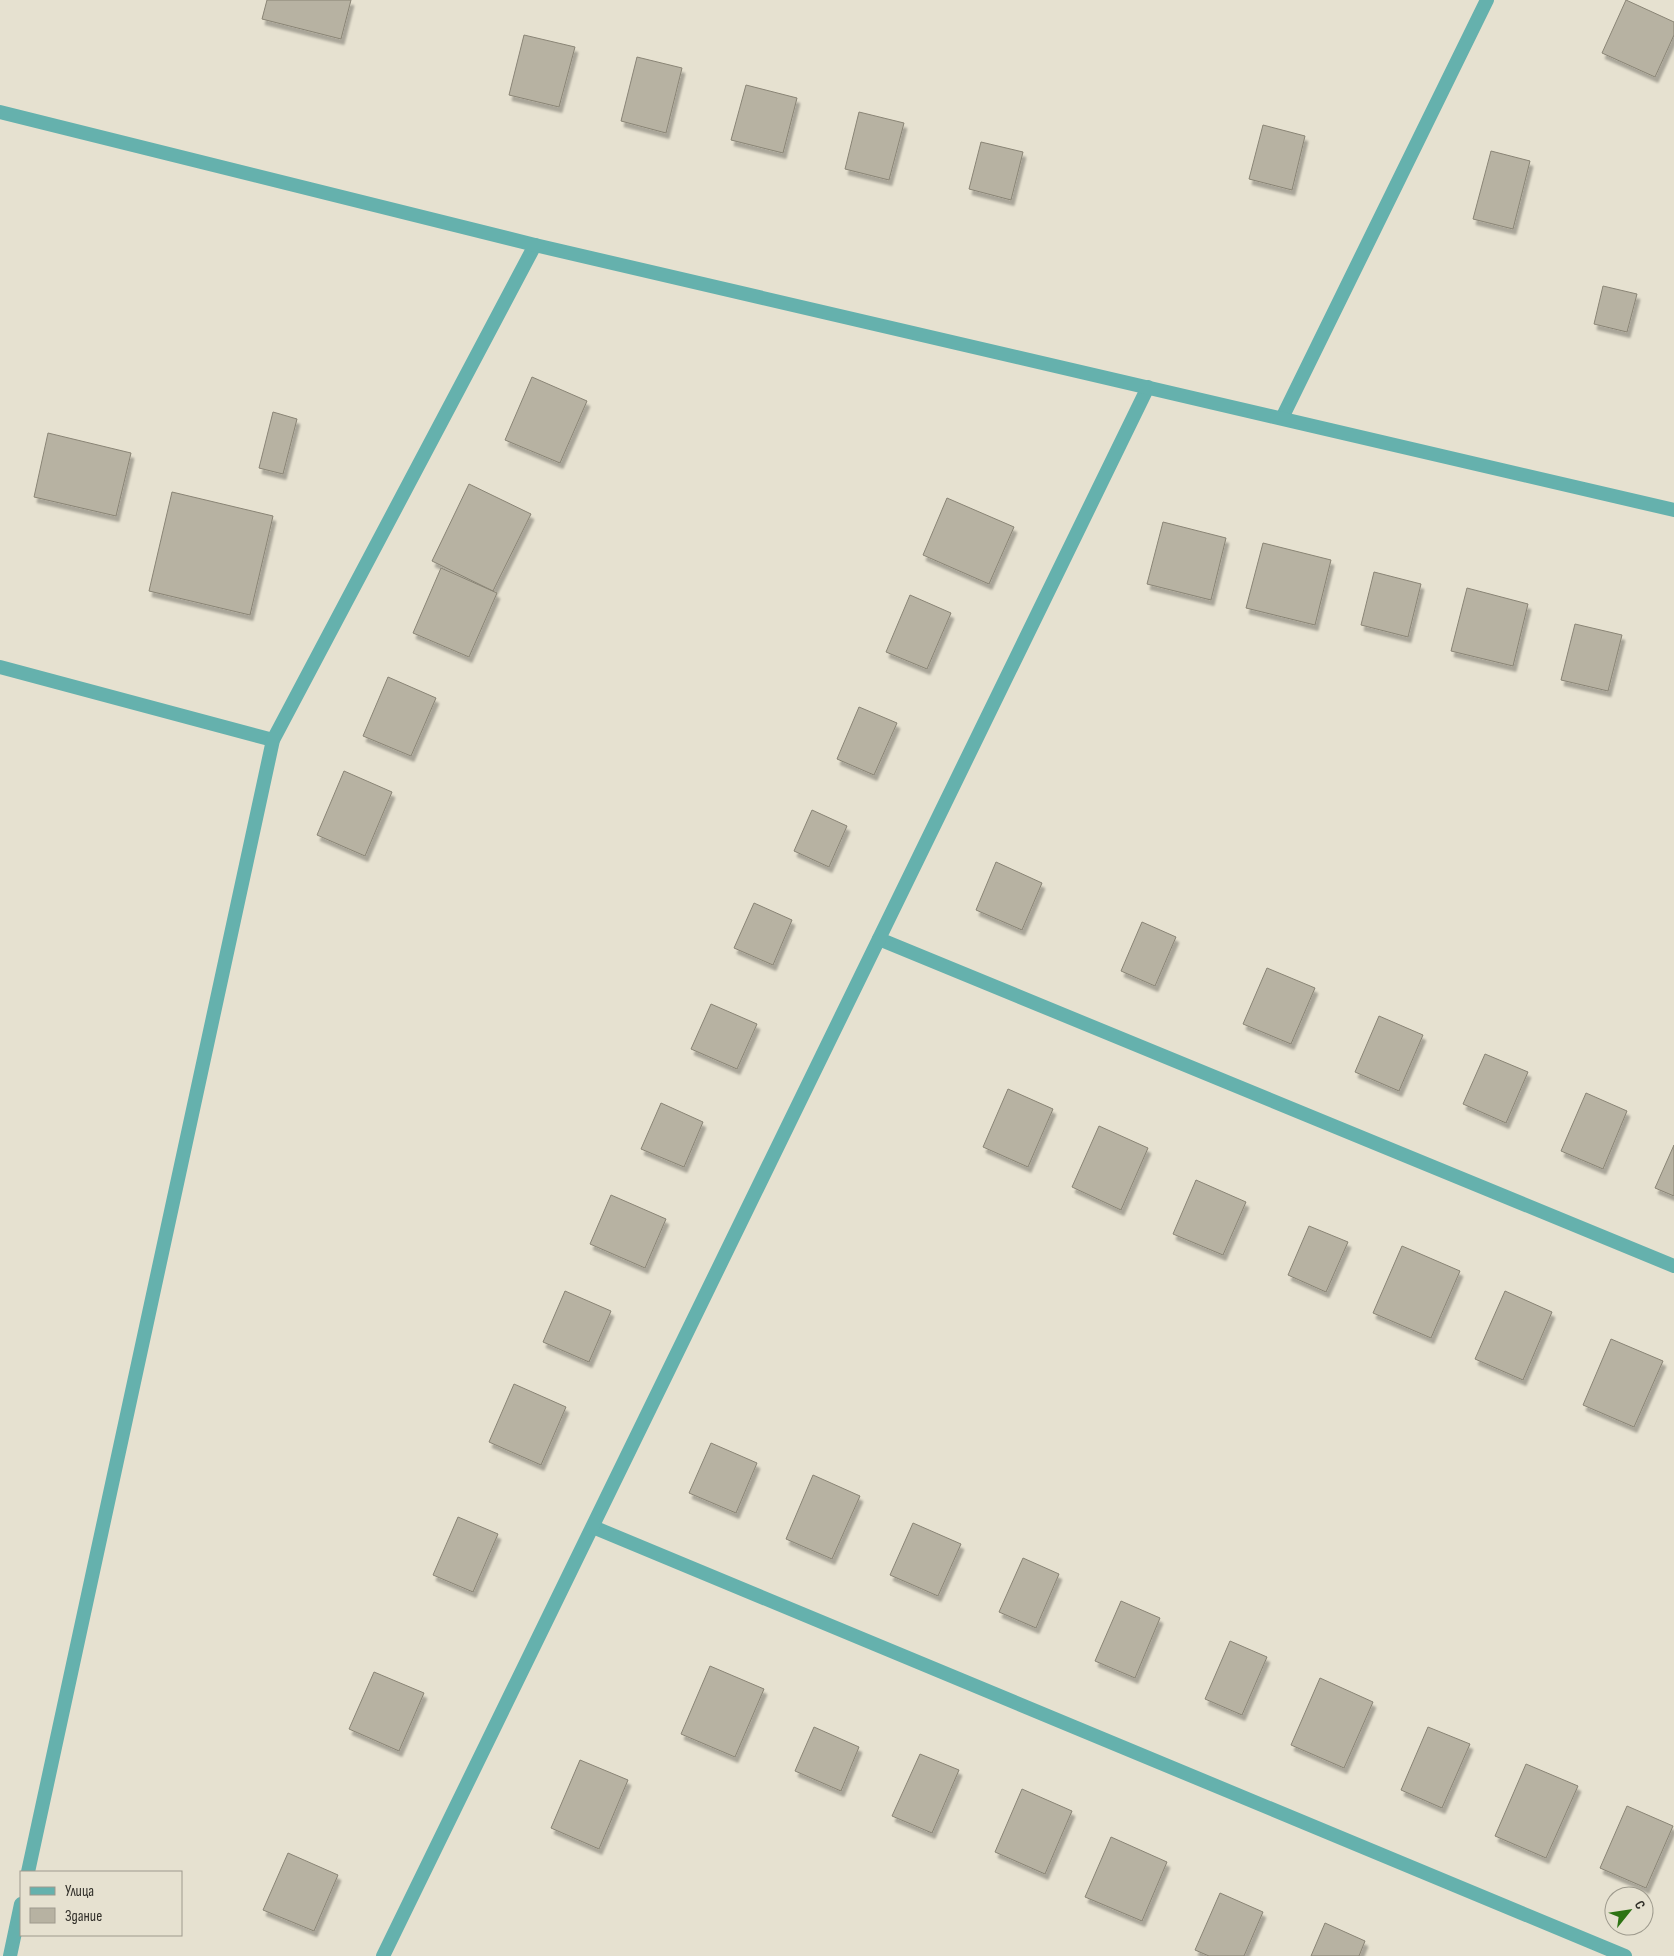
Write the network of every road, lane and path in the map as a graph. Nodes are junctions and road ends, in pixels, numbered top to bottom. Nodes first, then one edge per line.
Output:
1 (1488, 0) edge
2 (0, 112) edge
3 (535, 245) junction
4 (1148, 388) junction
5 (1282, 418) junction
6 (1674, 510) edge
7 (0, 667) edge
8 (273, 740) junction
9 (879, 939) junction
10 (1674, 1266) edge
11 (593, 1527) junction
12 (28, 1871) edge
13 (20, 1909) edge
14 (10, 1956) edge
15 (383, 1956) edge
16 (1625, 1956) edge

1 - 5 street
2 - 3 street
3 - 4 street
3 - 8 street
4 - 5 street
4 - 9 street
5 - 6 street
7 - 8 street
8 - 12 street
9 - 10 street
9 - 11 street
11 - 15 street
11 - 16 street
13 - 14 street

